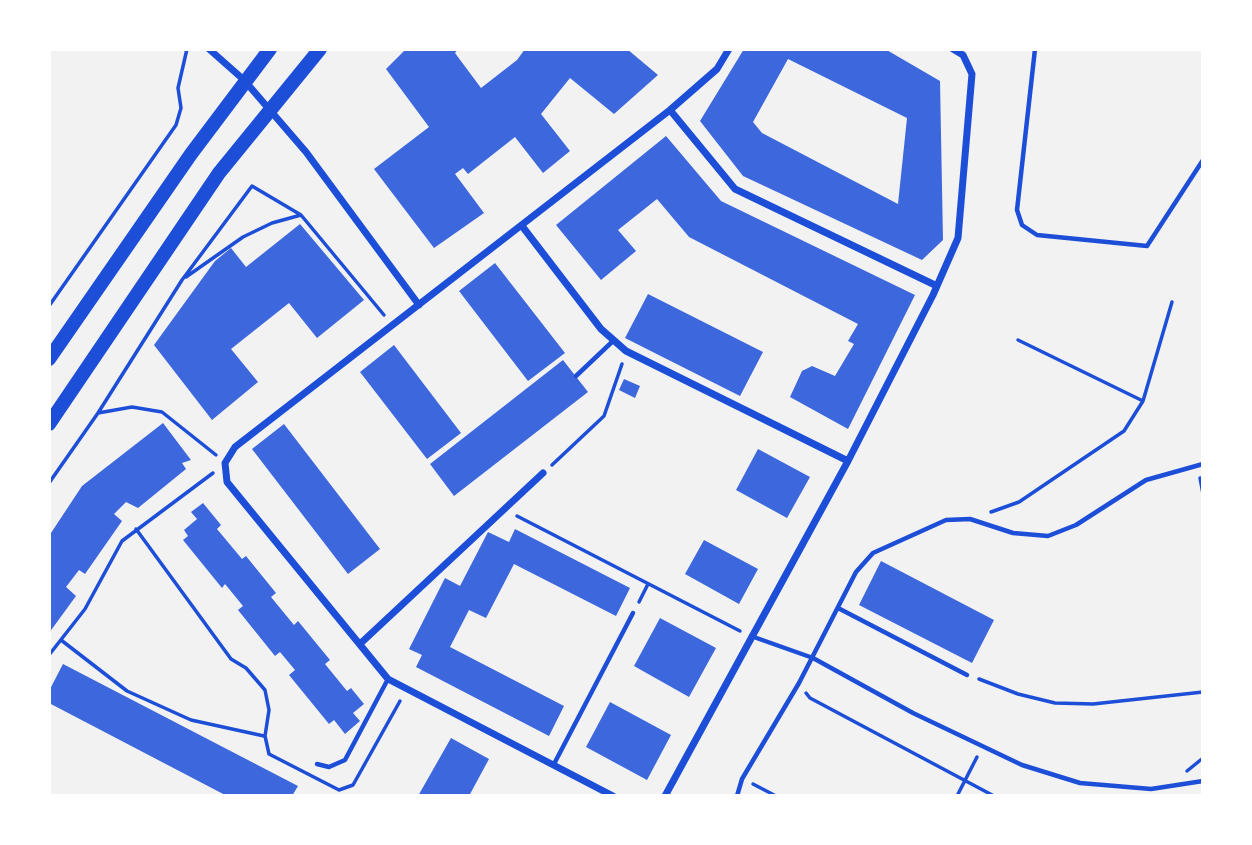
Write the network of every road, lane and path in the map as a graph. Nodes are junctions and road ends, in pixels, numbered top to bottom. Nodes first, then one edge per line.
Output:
1 (187, 49) edge
2 (209, 49) edge
3 (270, 49) edge
4 (320, 49) edge
5 (729, 49) edge
6 (953, 49) edge
7 (1035, 49) edge
8 (244, 80) junction
9 (269, 108) junction
10 (670, 110) junction
11 (176, 125) junction
12 (186, 134) dead end
13 (1203, 160) edge
14 (301, 215) junction
15 (522, 226) junction
16 (182, 280) junction
17 (937, 286) junction
18 (1172, 302) dead end
19 (419, 305) junction
20 (49, 306) edge
21 (393, 326) junction
22 (614, 340) junction
23 (1018, 340) dead end
24 (626, 351) junction
25 (49, 359) edge
26 (576, 376) dead end
27 (1143, 401) junction
28 (98, 413) junction
29 (49, 424) edge
30 (848, 461) junction
31 (225, 463) junction
32 (1203, 464) edge
33 (543, 473) joint
34 (49, 483) edge
35 (502, 509) junction
36 (970, 519) junction
37 (136, 528) junction
38 (649, 584) junction
39 (838, 608) junction
40 (633, 613) joint
41 (751, 636) junction
42 (61, 639) junction
43 (361, 643) junction
44 (49, 655) edge
45 (813, 658) junction
46 (967, 675) joint
47 (388, 679) junction
48 (799, 683) junction
49 (1203, 692) edge
50 (265, 736) junction
51 (981, 747) junction
52 (317, 764) dead end
53 (554, 765) junction
54 (295, 768) dead end
55 (742, 779) junction
56 (965, 781) junction
57 (1203, 781) edge
58 (1152, 789) junction
59 (613, 796) edge
60 (665, 796) edge
61 (737, 796) edge
62 (776, 796) edge
63 (957, 796) edge
64 (994, 796) edge
65 (1146, 796) edge

1 - 11 path
2 - 8 street
3 - 8 main road
4 - 9 main road
5 - 10 street
6 - 17 street
7 - 13 lane
8 - 9 street
8 - 25 main road
9 - 19 street
9 - 29 main road
10 - 15 street
10 - 17 street
11 - 12 path
11 - 20 path
14 - 16 path
14 - 16 path
14 - 21 path
15 - 19 street
15 - 22 street
16 - 28 path
17 - 30 street
18 - 27 path
19 - 21 street
21 - 31 street
22 - 24 street
22 - 26 lane
23 - 27 path
24 - 30 street
24 - 33 path
27 - 36 path
28 - 31 path
28 - 34 path
30 - 41 street
31 - 37 path
31 - 43 street
32 - 36 lane
33 - 35 street
35 - 38 path
35 - 43 street
36 - 39 lane
37 - 42 path
37 - 50 path
38 - 40 path
38 - 41 path
39 - 45 lane
39 - 46 lane
40 - 53 lane
41 - 45 lane
41 - 60 street
42 - 44 path
42 - 50 path
43 - 47 street
45 - 48 lane
45 - 51 lane
46 - 49 path
47 - 52 lane
47 - 53 street
48 - 55 lane
48 - 56 path
50 - 54 path
51 - 56 path
51 - 58 lane
53 - 59 street
55 - 61 lane
55 - 62 path
56 - 63 path
56 - 64 path
57 - 58 lane
58 - 65 lane

